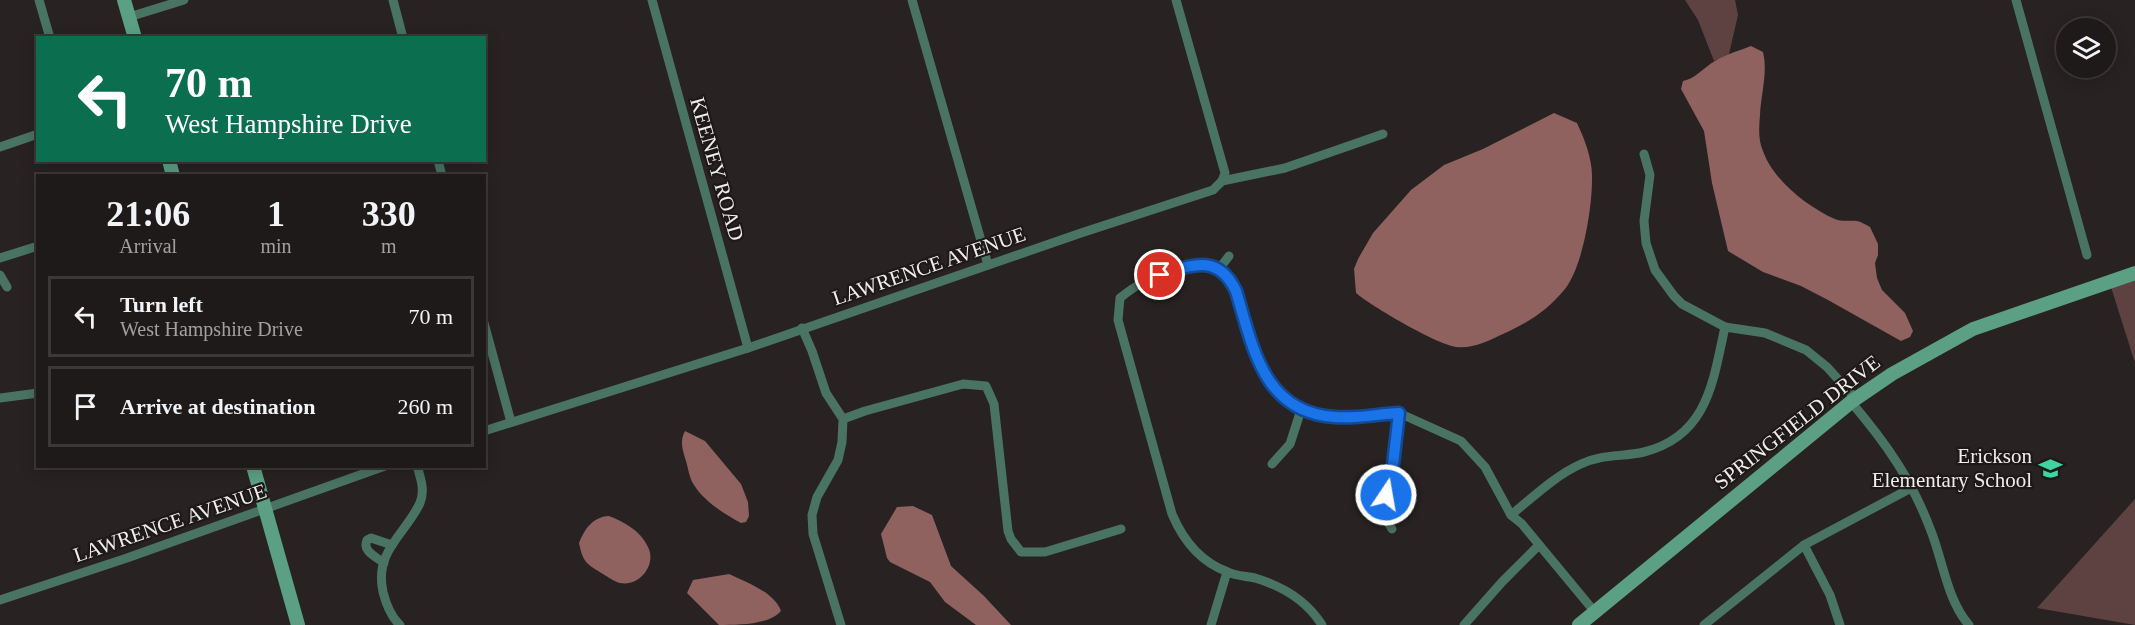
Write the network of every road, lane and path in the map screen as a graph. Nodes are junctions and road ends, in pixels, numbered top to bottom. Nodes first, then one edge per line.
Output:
1 (39, 0) edge
2 (124, 0) edge
3 (184, 0) edge
4 (393, 0) edge
5 (652, 0) edge
6 (912, 0) edge
7 (1176, 0) edge
8 (2016, 0) edge
9 (129, 18) junction
10 (49, 36) edge
11 (134, 36) edge
12 (402, 36) edge
13 (1383, 134) dead end
14 (36, 135) edge
15 (0, 147) edge
16 (1644, 154) dead end
17 (1222, 181) junction
18 (36, 247) edge
19 (2087, 255) dead end
20 (1229, 256) dead end
21 (0, 258) edge
22 (988, 265) junction
23 (1219, 269) junction
24 (2135, 273) edge
25 (0, 275) edge
26 (7, 287) dead end
27 (1725, 327) junction
28 (802, 328) junction
29 (486, 330) edge
30 (748, 348) junction
31 (36, 393) edge
32 (0, 399) edge
33 (1853, 400) junction
34 (1301, 410) junction
35 (1399, 413) junction
36 (843, 419) junction
37 (511, 422) junction
38 (486, 431) edge
39 (1272, 465) dead end
40 (254, 468) edge
41 (379, 468) edge
42 (418, 468) edge
43 (1913, 486) junction
44 (265, 509) junction
45 (1511, 515) junction
46 (1121, 529) dead end
47 (1392, 529) dead end
48 (392, 545) junction
49 (1539, 545) junction
50 (1804, 545) junction
51 (384, 563) junction
52 (1227, 572) junction
53 (0, 600) edge
54 (1594, 610) junction
55 (298, 625) edge
56 (400, 625) edge
57 (841, 625) edge
58 (1211, 625) edge
59 (1322, 625) edge
60 (1464, 625) edge
61 (1578, 625) edge
62 (1704, 625) edge
63 (1840, 625) edge
64 (1969, 625) edge

1 - 10 street
2 - 9 street
3 - 9 street
4 - 12 street
5 - 30 street, KEENEY ROAD
6 - 22 street
7 - 17 street
8 - 19 street
9 - 11 street
13 - 17 street, LAWRENCE AVENUE
14 - 15 street
16 - 27 street
17 - 22 street, LAWRENCE AVENUE
18 - 21 street
20 - 23 street
22 - 28 street, LAWRENCE AVENUE
23 - 34 street
23 - 52 street
24 - 33 street, SPRINGFIELD DRIVE
25 - 26 street
27 - 33 street
27 - 45 street
28 - 30 street, LAWRENCE AVENUE
28 - 36 street
29 - 37 street
30 - 37 street, LAWRENCE AVENUE
31 - 32 street
33 - 43 street
33 - 54 street, SPRINGFIELD DRIVE
34 - 35 street
34 - 39 street
35 - 45 street
35 - 47 street
36 - 46 street
36 - 57 street
37 - 38 street, LAWRENCE AVENUE
40 - 44 street
41 - 44 street, LAWRENCE AVENUE
42 - 48 street
43 - 50 street
43 - 64 street
44 - 53 street, LAWRENCE AVENUE
44 - 55 street
45 - 49 street
48 - 51 street
48 - 51 street
49 - 54 street
49 - 60 street
50 - 62 street
50 - 63 street
51 - 56 street
52 - 58 street
52 - 59 street
54 - 61 street, SPRINGFIELD DRIVE

